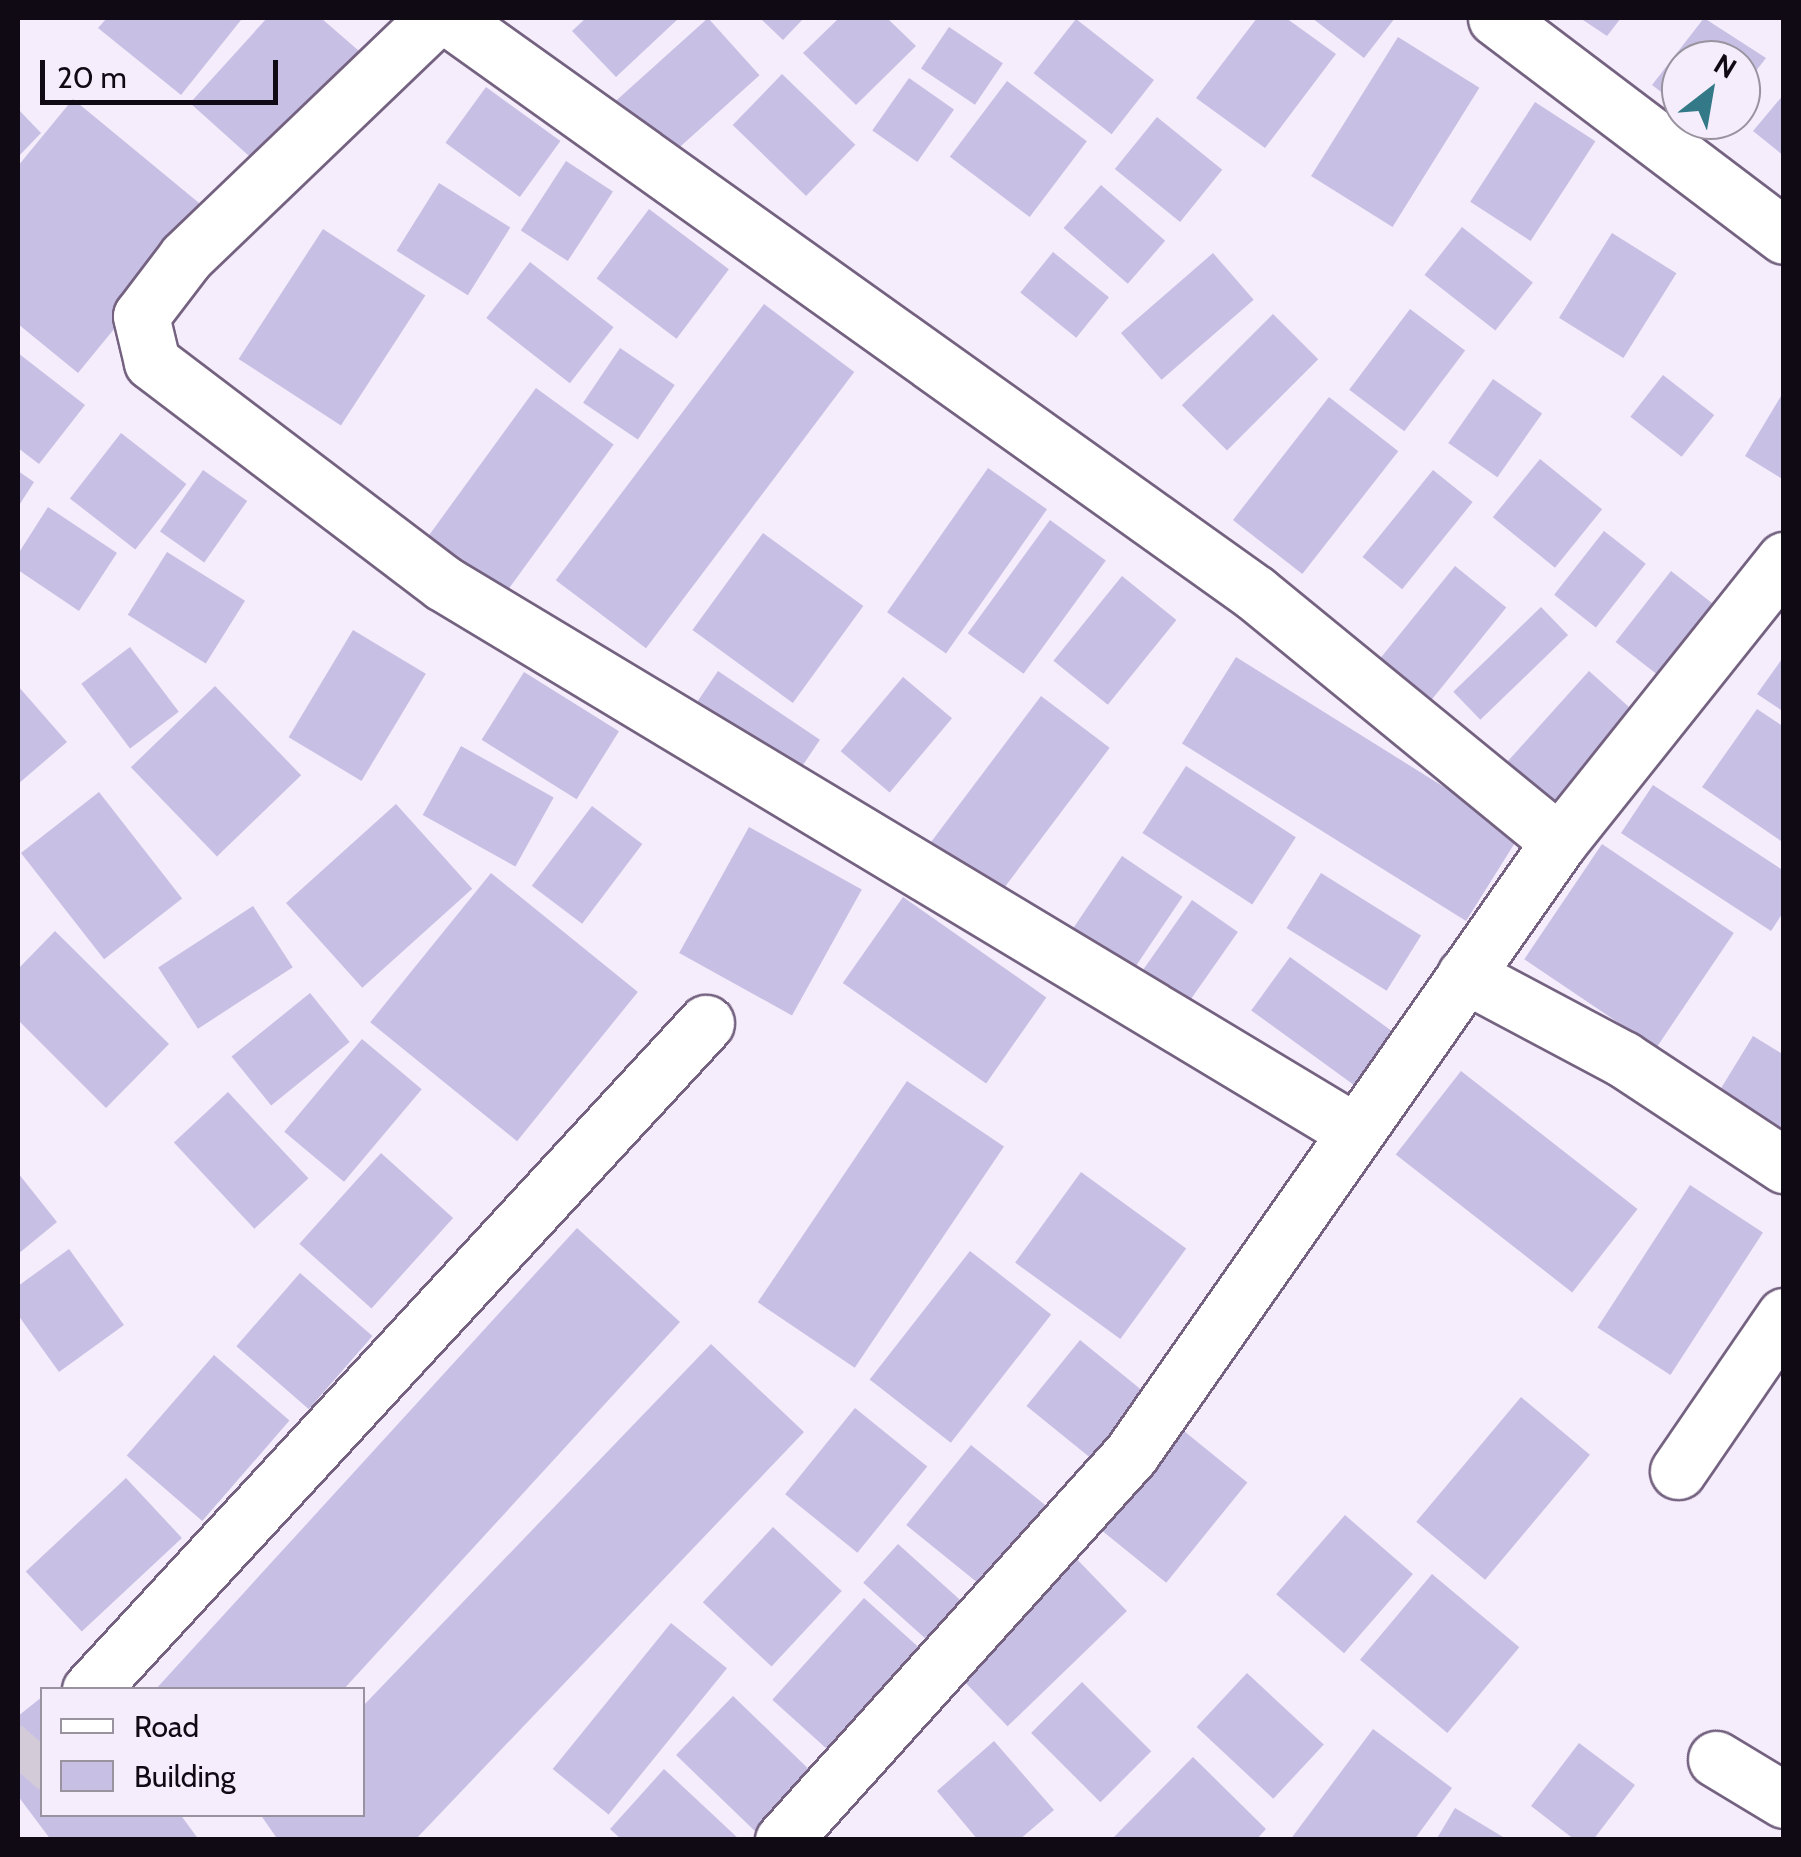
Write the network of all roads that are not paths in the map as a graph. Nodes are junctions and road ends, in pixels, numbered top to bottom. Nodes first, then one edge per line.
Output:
1 (435, 18) edge
2 (449, 18) edge
3 (1496, 18) edge
4 (1784, 236) edge
5 (1784, 560) edge
6 (1559, 842) junction
7 (1465, 975) junction
8 (706, 1023) dead end
9 (1354, 1131) junction
10 (1784, 1165) edge
11 (1784, 1316) edge
12 (1678, 1471) dead end
13 (93, 1687) edge
14 (1716, 1759) dead end
15 (1784, 1800) edge
16 (783, 1840) edge

1 - 9 street
2 - 6 street
3 - 4 street
5 - 6 street
6 - 7 street
7 - 9 street
7 - 10 street
8 - 13 street
9 - 16 street
11 - 12 street
14 - 15 street

